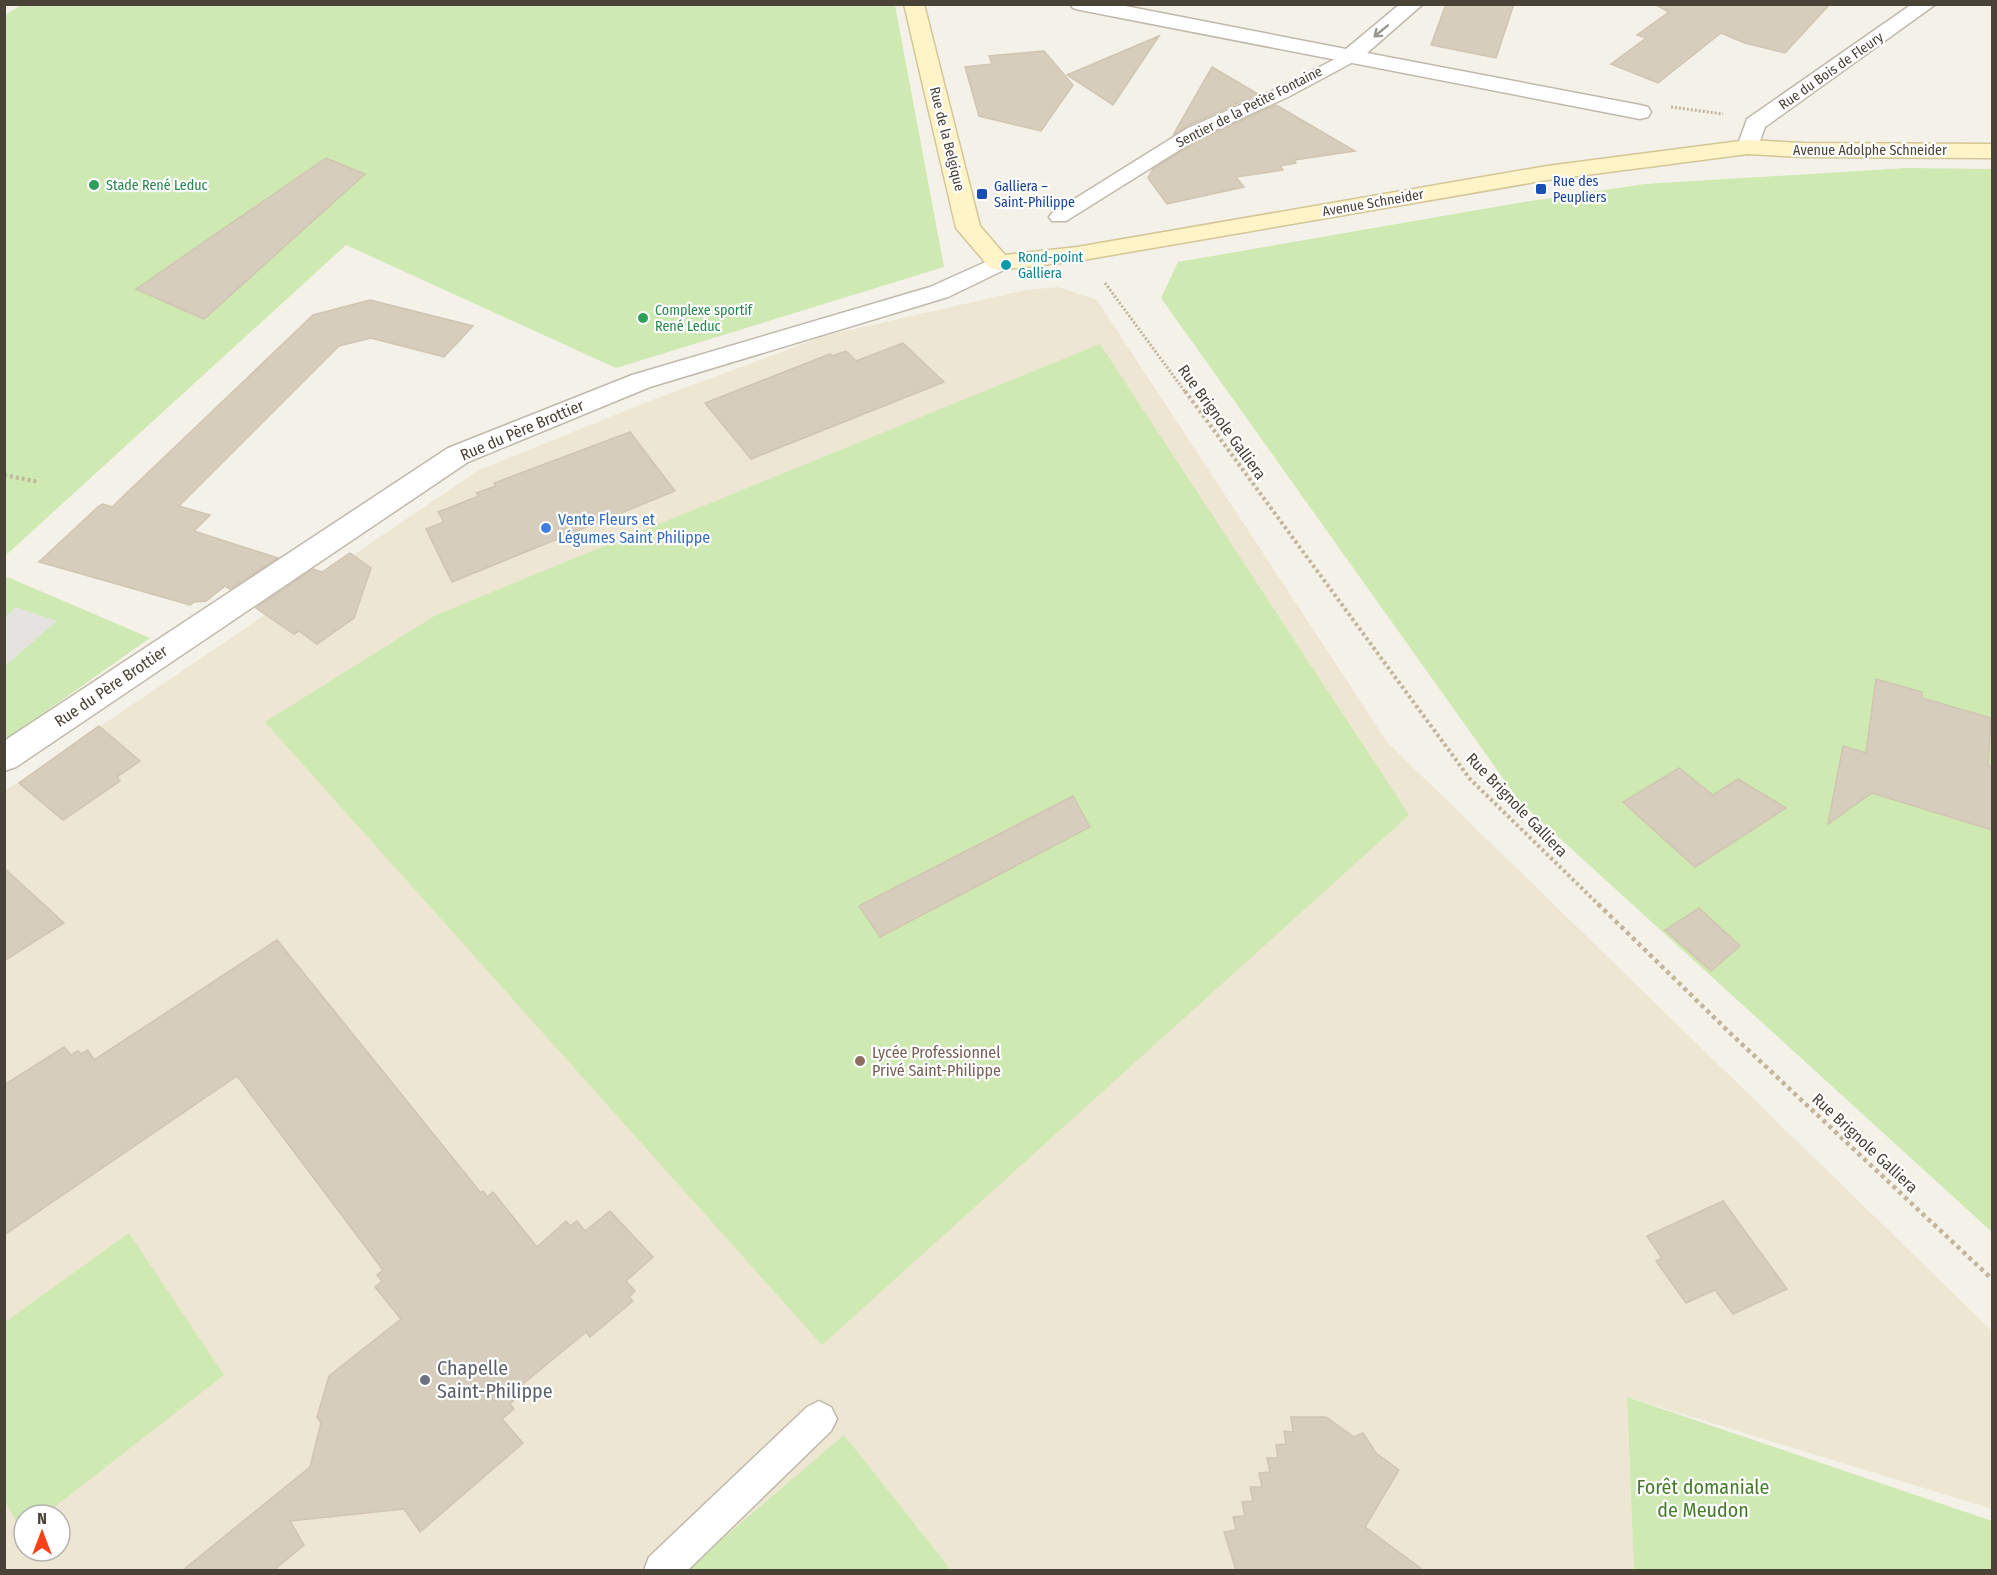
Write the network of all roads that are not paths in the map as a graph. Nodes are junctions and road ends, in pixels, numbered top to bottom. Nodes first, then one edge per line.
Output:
1 (914, 4) edge
2 (1080, 4) edge
3 (1413, 4) edge
4 (1926, 4) edge
5 (1349, 57) junction
6 (1640, 112) road end
7 (1748, 147) junction
8 (1992, 151) edge
9 (1059, 217) dead end
10 (999, 263) junction
11 (4, 758) edge
12 (819, 1419) dead end
13 (662, 1570) edge

1 - 10 street, Rue de la Belgique
2 - 5 street
3 -> 5 street
4 - 7 street, Rue du Bois de Fleury
5 - 6 street
5 - 9 lane, Sentier de la Petite Fontaine
7 - 8 street, Avenue Adolphe Schneider
7 - 10 street, Avenue Schneider
10 - 11 street, Rue du Père Brottier
12 - 13 lane

